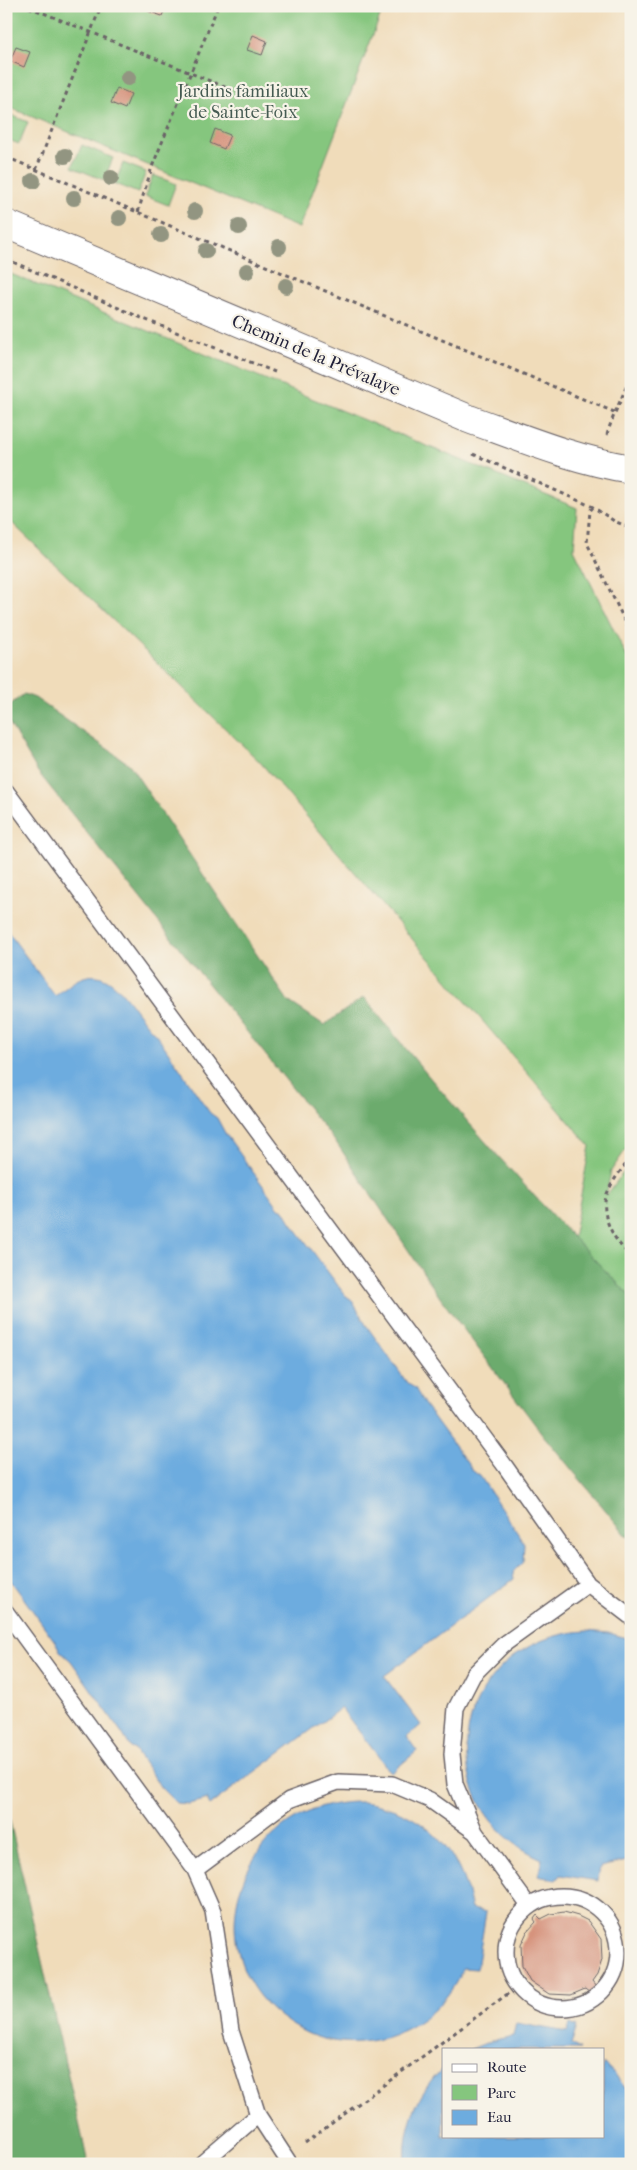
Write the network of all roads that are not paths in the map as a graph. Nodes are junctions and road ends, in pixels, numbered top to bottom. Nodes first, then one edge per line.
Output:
1 (6, 224) edge
2 (631, 469) edge
3 (6, 792) edge
4 (588, 1584) junction
5 (6, 1612) edge
6 (631, 1616) edge
7 (475, 1832) junction
8 (195, 1870) junction
9 (529, 1906) junction
10 (258, 2115) junction
11 (287, 2161) edge
12 (201, 2164) edge

1 - 2 street, Chemin de la Prévalaye
3 - 4 lane
4 - 6 lane
4 - 7 lane
5 - 8 lane
7 - 8 lane
7 - 9 lane
8 - 10 lane
9 - 9 lane
10 - 11 lane
10 - 12 lane

